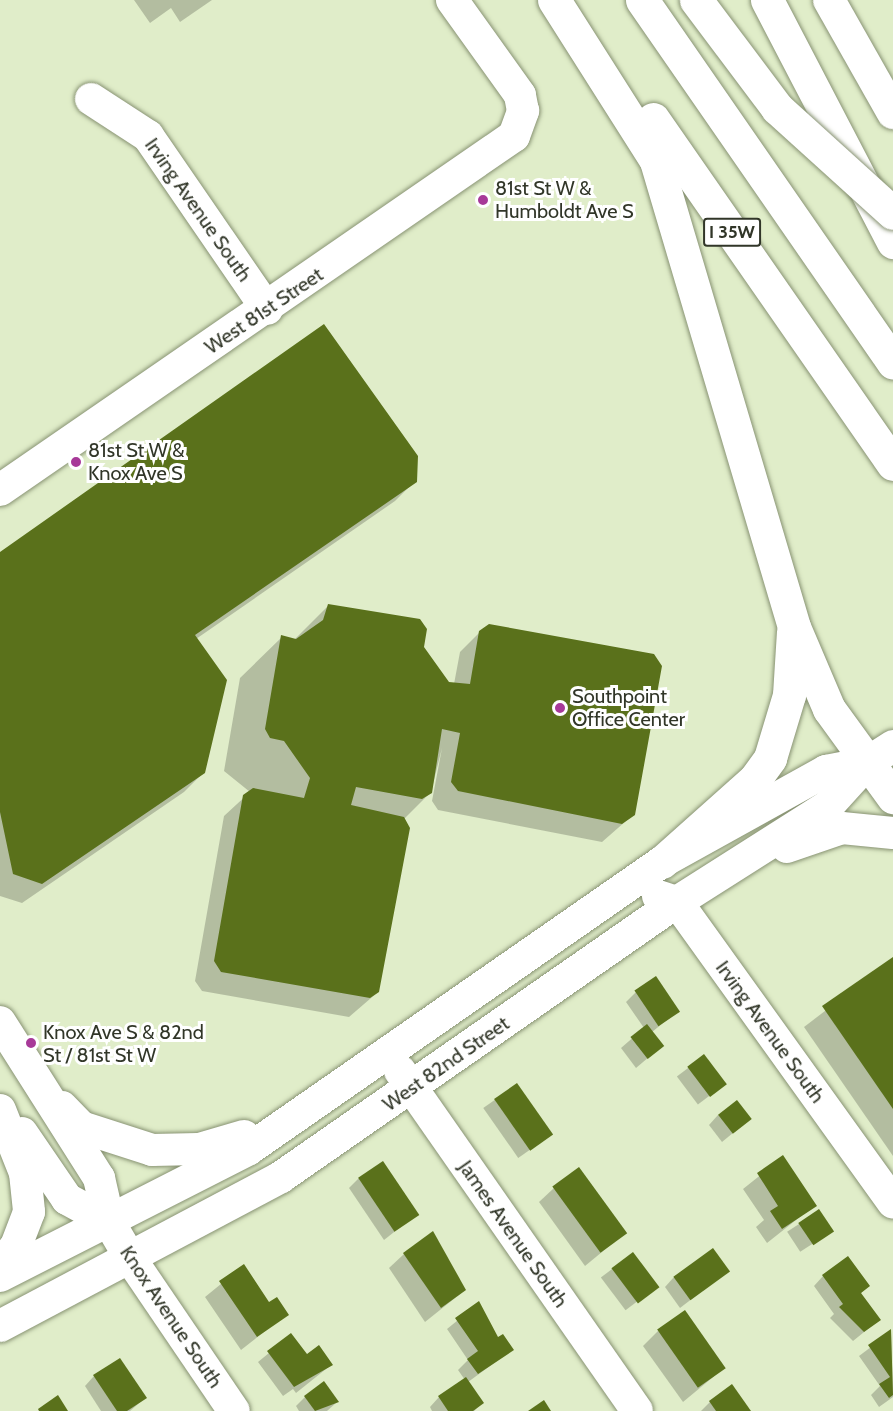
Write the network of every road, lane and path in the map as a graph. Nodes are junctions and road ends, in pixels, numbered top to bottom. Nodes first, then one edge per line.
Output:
1 (452, 0) edge
2 (554, 0) edge
3 (570, 0) edge
4 (642, 0) edge
5 (696, 0) edge
6 (767, 0) edge
7 (830, 0) edge
8 (91, 99) dead end
9 (893, 113) edge
10 (893, 213) edge
11 (893, 242) edge
12 (267, 309) junction
13 (893, 362) edge
14 (893, 464) edge
15 (0, 490) edge
16 (794, 627) junction
17 (880, 755) edge
18 (893, 797) edge
19 (893, 833) edge
20 (662, 862) junction
21 (722, 873) junction
22 (628, 886) junction
23 (677, 902) junction
24 (0, 1022) edge
25 (390, 1055) junction
26 (25, 1068) junction
27 (411, 1089) junction
28 (0, 1101) edge
29 (323, 1103) junction
30 (0, 1110) edge
31 (893, 1203) edge
32 (109, 1221) junction
33 (132, 1261) junction
34 (0, 1264) edge
35 (0, 1276) edge
36 (0, 1326) edge
37 (234, 1411) edge
38 (638, 1411) edge

1 - 12 street, West 81st Street
2 - 16 highway
3 - 14 highway, I 35W
4 - 13 highway, I 35W
5 - 10 highway, bridge
6 - 11 highway
7 - 9 street
8 - 12 street, Irving Avenue South
12 - 15 street, West 81st Street
16 - 17 highway
16 - 20 highway
17 - 18 highway
17 - 20 street, West 82nd Street
17 - 21 street, West 82nd Street
19 - 21 street
20 - 22 street, West 82nd Street
21 - 23 street, West 82nd Street
22 - 23 street
22 - 25 street, West 82nd Street
23 - 27 street, West 82nd Street
23 - 31 street, Irving Avenue South
24 - 26 street, Knox Avenue South
25 - 27 street, James Avenue South
25 - 29 street, West 82nd Street
26 - 29 street
26 - 32 street, Knox Avenue South
27 - 33 street, West 82nd Street
27 - 38 street, James Avenue South
28 - 32 street
29 - 32 street, West 82nd Street
30 - 34 street
32 - 33 street, Knox Avenue South
32 - 35 street, West 82nd Street
33 - 36 street, West 82nd Street
33 - 37 street, Knox Avenue South

